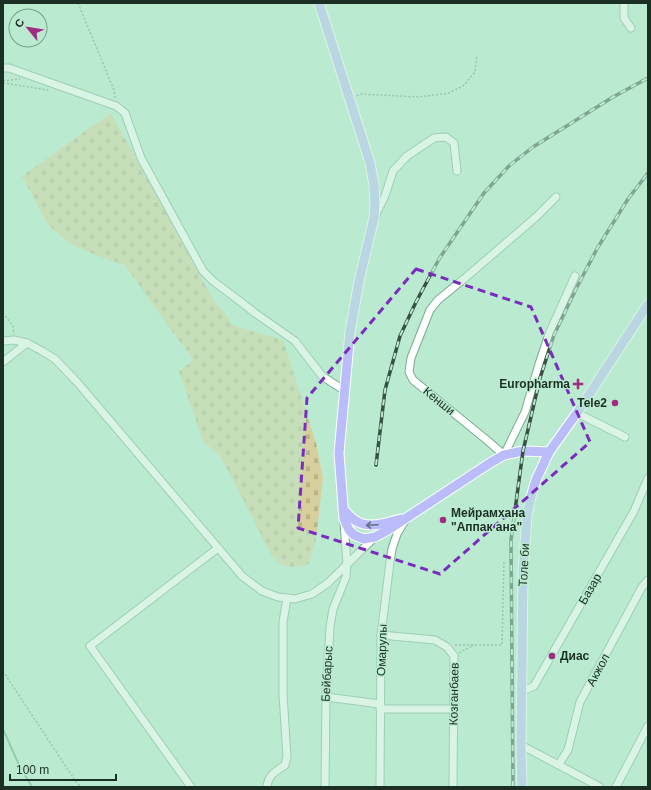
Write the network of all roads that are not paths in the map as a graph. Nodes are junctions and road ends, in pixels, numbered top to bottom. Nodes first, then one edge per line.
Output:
1 (319, 3) edge
2 (624, 3) edge
3 (631, 28) dead end
4 (3, 68) edge
5 (457, 171) dead end
6 (556, 197) dead end
7 (374, 218) junction
8 (575, 276) dead end
9 (648, 304) edge
10 (3, 341) edge
11 (27, 343) junction
12 (3, 362) edge
13 (345, 391) junction
14 (577, 413) junction
15 (626, 438) dead end
16 (549, 452) junction
17 (504, 455) junction
18 (648, 478) edge
19 (343, 509) junction
20 (407, 518) junction
21 (344, 519) junction
22 (375, 537) junction
23 (218, 548) junction
24 (347, 564) junction
25 (648, 580) edge
26 (287, 598) junction
27 (381, 635) junction
28 (522, 692) junction
29 (326, 697) junction
30 (380, 707) junction
31 (454, 709) junction
32 (648, 726) edge
33 (521, 745) junction
34 (559, 764) junction
35 (191, 787) edge
36 (267, 787) edge
37 (325, 787) edge
38 (380, 787) edge
39 (453, 787) edge
40 (522, 787) edge
41 (600, 787) edge
42 (616, 787) edge

1 - 7 main road
2 - 3 street
4 - 13 street
5 - 7 street
6 - 17 street, Кенши
7 - 13 main road
8 - 17 street
9 - 14 main road, Толе би
10 - 11 street
11 - 12 street
11 - 23 street
13 - 19 main road
14 - 15 street
14 - 16 main road, Толе би
16 - 17 main road
16 - 28 main road, Толе би
17 - 20 main road
18 - 28 street, Базар
20 -> 19 main road
19 - 21 main road
20 - 22 main road
20 - 27 street, Омарулы
21 - 22 main road
21 - 24 street, Бейбарыс
22 - 24 street
23 - 26 street
23 - 35 street
24 - 26 street
24 - 29 street, Бейбарыс
25 - 34 street, Акжол
26 - 36 street
27 - 30 street, Омарулы
27 - 31 street, Козганбаев
28 - 33 main road, Толе би
29 - 30 street
29 - 37 street, Бейбарыс
30 - 31 street
30 - 38 street, Омарулы
31 - 39 street, Козганбаев
32 - 42 street
33 - 34 street
33 - 40 main road, Толе би
34 - 41 street

